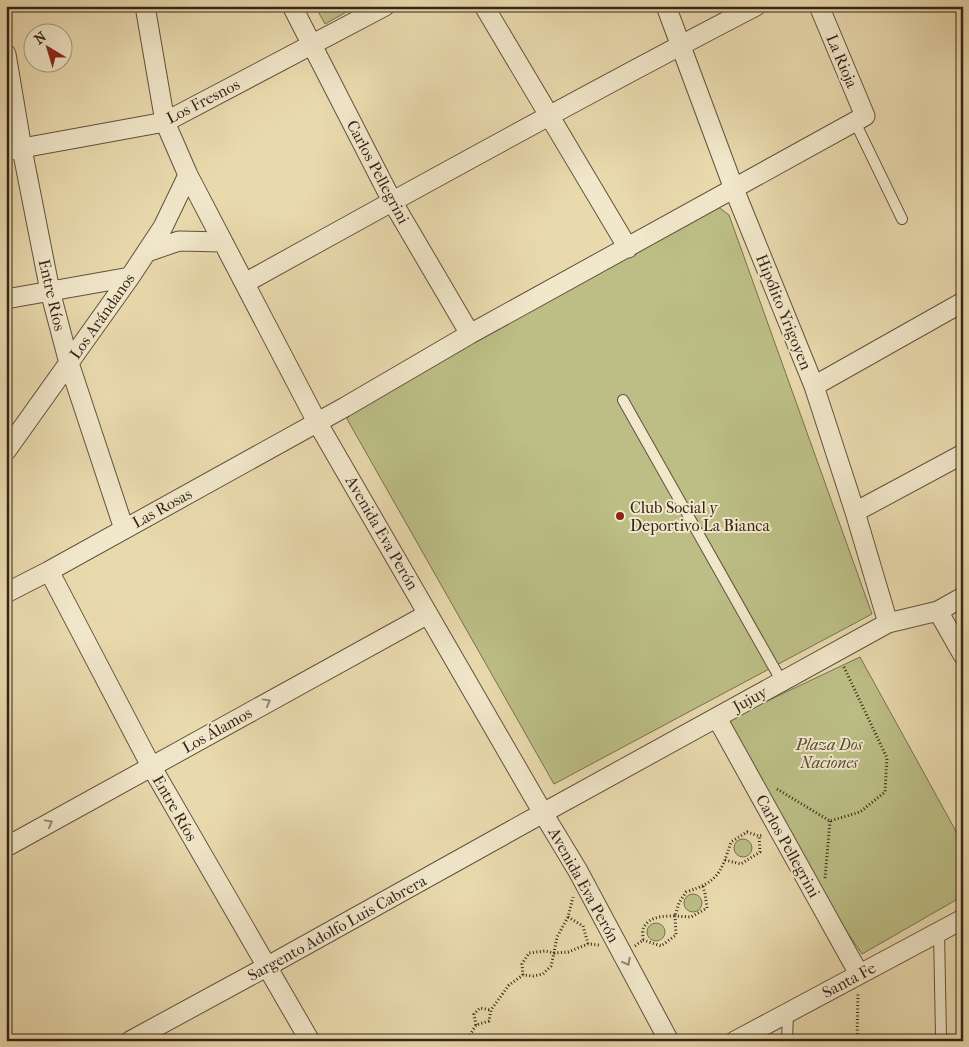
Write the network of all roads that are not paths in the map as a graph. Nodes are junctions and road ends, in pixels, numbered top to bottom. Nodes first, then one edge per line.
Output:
1 (144, 6) edge
2 (292, 6) edge
3 (385, 6) edge
4 (484, 6) edge
5 (666, 6) edge
6 (756, 6) edge
7 (819, 6) edge
8 (312, 45) junction
9 (680, 45) junction
10 (6, 54) edge
11 (549, 116) junction
12 (860, 119) junction
13 (165, 122) junction
14 (14, 150) edge
15 (188, 176) junction
16 (734, 189) junction
17 (392, 201) junction
18 (902, 219) dead end
19 (224, 242) junction
20 (628, 248) junction
21 (146, 252) junction
22 (130, 277) junction
23 (246, 283) junction
24 (50, 291) junction
25 (6, 299) edge
26 (963, 302) edge
27 (470, 334) junction
28 (69, 363) junction
29 (814, 386) junction
30 (623, 400) dead end
31 (318, 422) junction
32 (6, 451) edge
33 (963, 454) edge
34 (856, 512) junction
35 (124, 529) junction
36 (49, 571) junction
37 (6, 593) edge
38 (963, 597) edge
39 (938, 610) junction
40 (428, 614) junction
41 (888, 623) junction
42 (963, 655) edge
43 (782, 682) junction
44 (717, 718) junction
45 (151, 766) junction
46 (542, 813) junction
47 (6, 847) edge
48 (963, 919) edge
49 (939, 932) junction
50 (268, 966) junction
51 (859, 974) junction
52 (788, 1011) junction
53 (941, 1036) dead end
54 (130, 1041) edge
55 (310, 1041) edge
56 (669, 1041) edge
57 (735, 1041) edge
58 (788, 1041) edge

1 - 13 street, Avenida Eva Perón
2 - 8 street, Carlos Pellegrini
3 - 8 street, Los Fresnos
4 - 11 street
5 - 9 street, Hipólito Yrigoyen
6 - 9 street
7 - 12 street, La Rioja
8 - 13 street, Los Fresnos
8 - 17 street, Carlos Pellegrini
9 - 11 street
9 - 16 street, Hipólito Yrigoyen
10 - 14 street, Entre Ríos
11 - 17 street
11 - 20 street
12 - 16 street, Las Rosas
12 - 18 lane
13 - 14 street, Los Fresnos
13 - 15 street, Avenida Eva Perón
14 - 24 street, Entre Ríos
15 - 19 street, Avenida Eva Perón
15 - 21 street, Los Arándanos
16 - 20 street, Las Rosas
16 - 29 street, Hipólito Yrigoyen
17 - 23 street
17 - 27 street, Carlos Pellegrini
19 - 21 street
19 - 23 street, Avenida Eva Perón
20 - 27 street, Las Rosas
21 - 22 street, Los Arándanos
22 - 24 street
22 - 28 street, Los Arándanos
23 - 31 street, Avenida Eva Perón
24 - 25 street
24 - 28 street, Entre Ríos
26 - 29 street
27 - 31 street, Las Rosas
28 - 32 street, Los Arándanos
28 - 35 street, Entre Ríos
29 - 34 street, Hipólito Yrigoyen
30 - 43 lane
31 - 35 street, Las Rosas
31 - 40 street, Avenida Eva Perón
33 - 34 street
34 - 41 street, Hipólito Yrigoyen
35 - 36 street, Las Rosas
36 - 37 street, Las Rosas
36 - 45 street, Entre Ríos
38 - 39 street, Jujuy
39 - 41 street, Jujuy
39 - 42 street
45 -> 40 street, Los Álamos
40 - 46 street, Avenida Eva Perón
41 - 43 street, Jujuy
43 - 44 street, Jujuy
44 - 46 street, Jujuy
44 - 51 street, Carlos Pellegrini
47 -> 45 street, Los Álamos
45 - 50 street, Entre Ríos
46 - 50 street, Sargento Adolfo Luis Cabrera
46 -> 56 street, Avenida Eva Perón
48 - 49 street, Santa Fe
49 - 51 street, Santa Fe
49 - 53 lane
50 - 54 street, Sargento Adolfo Luis Cabrera
50 - 55 street, Entre Ríos
51 - 52 street, Santa Fe
52 - 57 street, Santa Fe
52 - 58 lane

